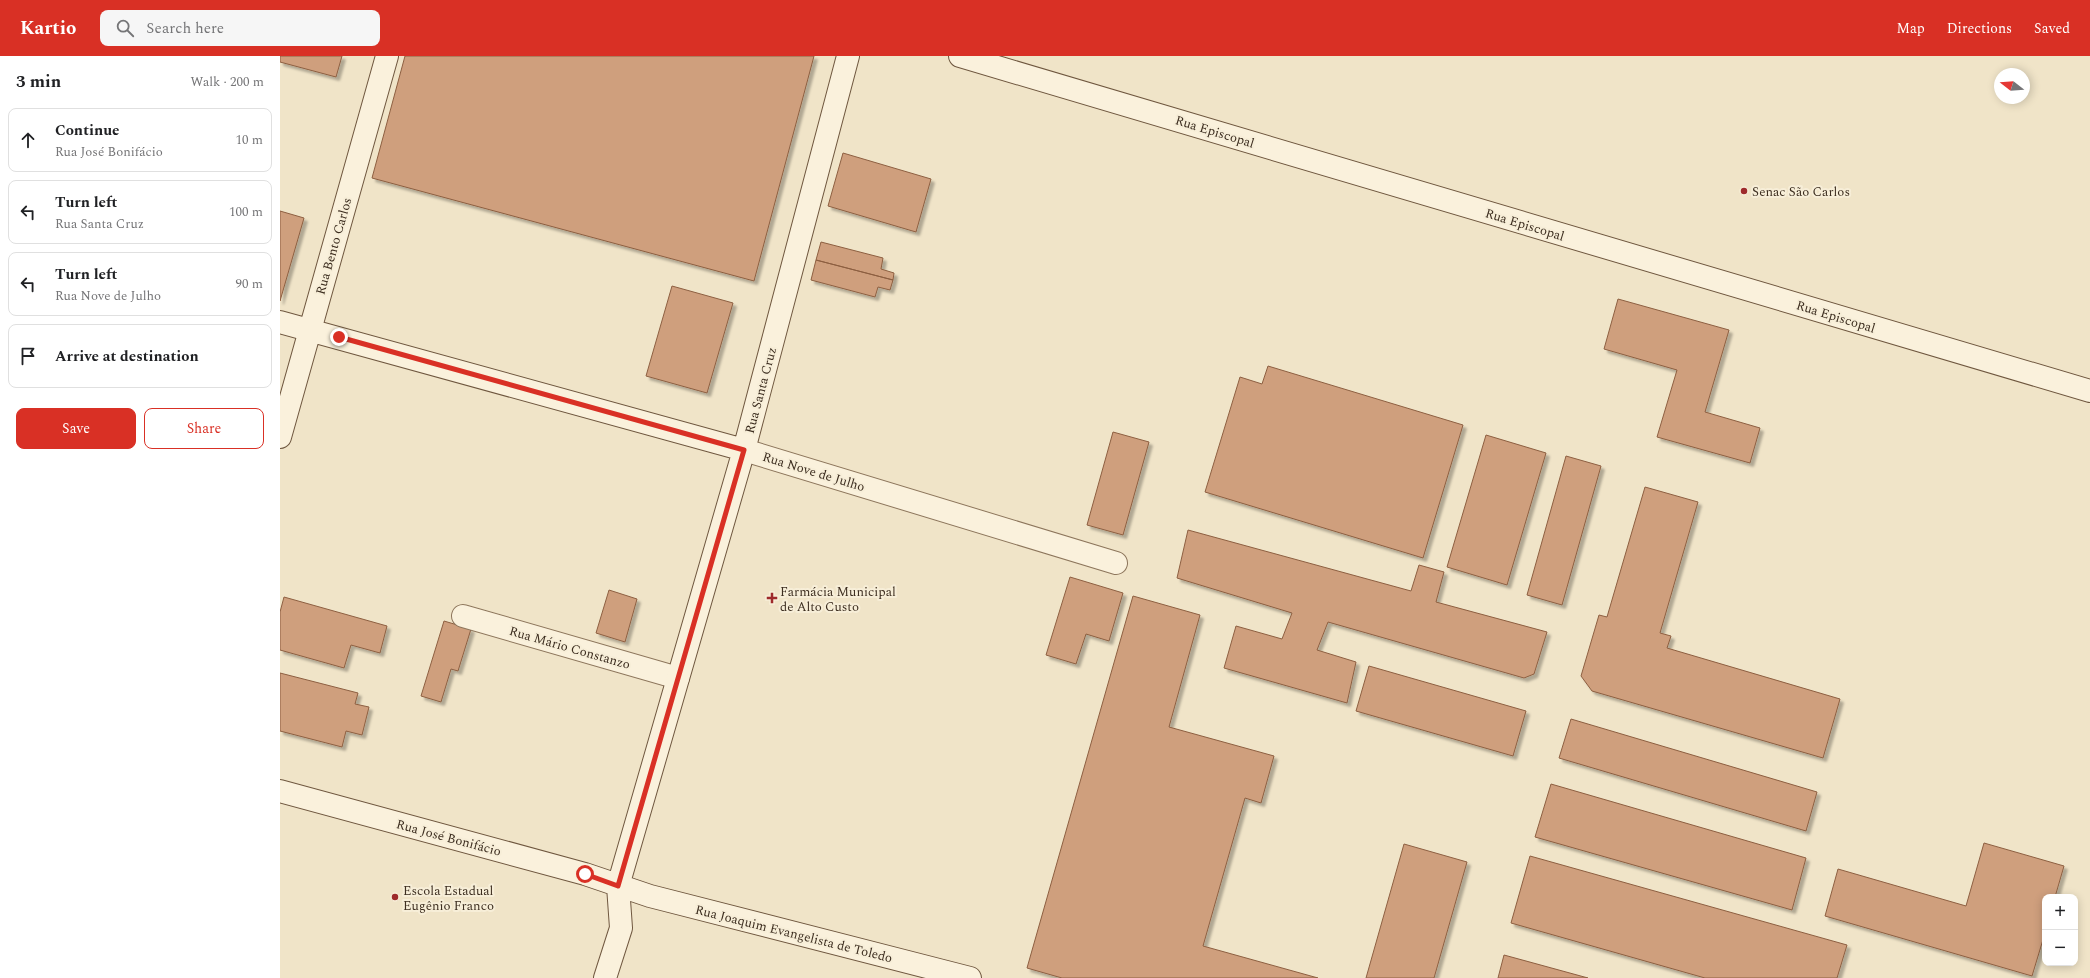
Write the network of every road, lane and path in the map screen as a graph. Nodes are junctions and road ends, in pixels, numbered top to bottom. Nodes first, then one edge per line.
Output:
1 (386, 56) edge
2 (848, 56) edge
3 (960, 56) edge
4 (280, 322) edge
5 (309, 330) junction
6 (2090, 391) edge
7 (280, 437) edge
8 (744, 450) junction
9 (1116, 563) dead end
10 (463, 616) dead end
11 (678, 678) junction
12 (280, 791) edge
13 (618, 886) junction
14 (605, 978) edge
15 (970, 978) edge

1 - 5 main road, Rua Bento Carlos
2 - 8 main road, Rua Santa Cruz
3 - 6 main road, Rua Episcopal
4 - 5 main road, Rua Nove de Julho
5 - 7 main road, Rua Bento Carlos
5 - 8 main road, Rua Nove de Julho
8 - 9 main road, Rua Nove de Julho
8 - 11 main road, Rua Santa Cruz
10 - 11 main road, Rua Mário Constanzo
11 - 13 main road, Rua Santa Cruz
12 - 13 main road, Rua José Bonifácio
13 - 14 main road, Rua Santa Cruz
13 - 15 main road, Rua Joaquim Evangelista de Toledo

